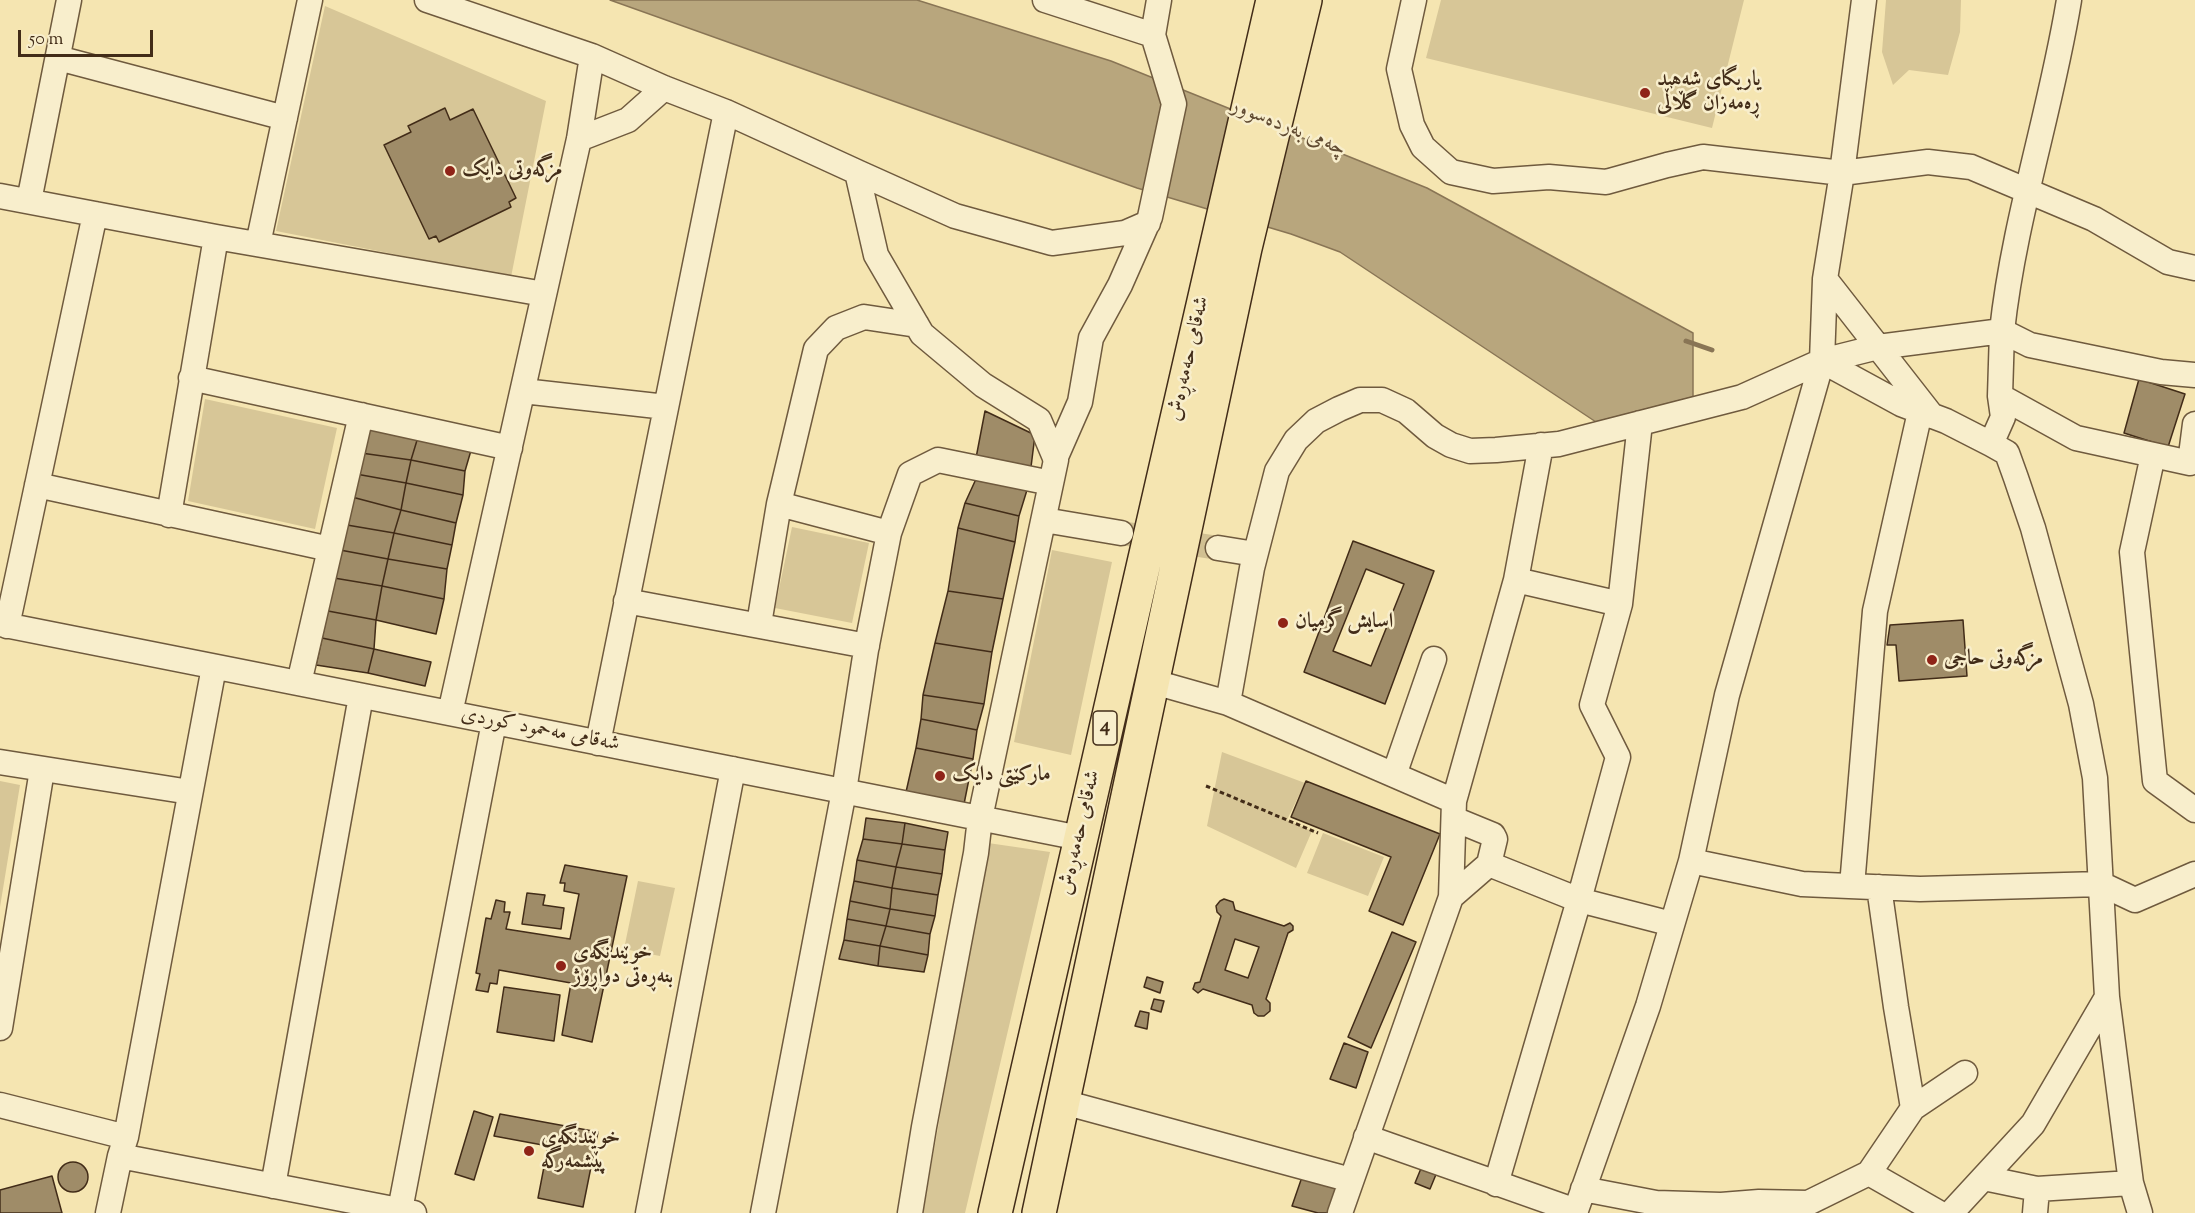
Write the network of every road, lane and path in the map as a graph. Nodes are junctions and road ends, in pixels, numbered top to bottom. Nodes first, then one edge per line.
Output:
1 (69, 0) edge
2 (310, 0) edge
3 (427, 0) edge
4 (1045, 0) edge
5 (1159, 0) edge
6 (1273, 0) edge
7 (1305, 0) edge
8 (1414, 0) edge
9 (1864, 0) edge
10 (2069, 0) edge
11 (1153, 34) junction
12 (1280, 38) junction
13 (592, 56) junction
14 (58, 58) junction
15 (664, 88) junction
16 (726, 112) junction
17 (285, 118) junction
18 (579, 139) junction
19 (857, 172) junction
20 (1842, 173) junction
21 (2027, 191) junction
22 (0, 196) edge
23 (29, 201) junction
24 (95, 214) junction
25 (1148, 224) junction
26 (216, 237) junction
27 (258, 244) junction
28 (2195, 268) edge
29 (1825, 279) junction
30 (544, 294) junction
31 (917, 326) junction
32 (2002, 331) junction
33 (1878, 347) junction
34 (1822, 362) junction
35 (2195, 375) edge
36 (191, 378) junction
37 (523, 391) junction
38 (2000, 396) junction
39 (666, 407) junction
40 (1926, 414) junction
41 (361, 415) junction
42 (1640, 423) junction
43 (2195, 424) edge
44 (1189, 436) junction
45 (1991, 444) junction
46 (1541, 445) junction
47 (510, 448) junction
48 (2154, 455) junction
49 (1056, 459) junction
50 (1052, 483) junction
51 (37, 485) junction
52 (778, 504) junction
53 (169, 515) junction
54 (1044, 520) junction
55 (889, 533) junction
56 (1121, 533) tunnel mouth
57 (1218, 548) tunnel mouth
58 (330, 549) junction
59 (1255, 554) junction
60 (1516, 580) junction
61 (626, 602) junction
62 (1620, 604) junction
63 (759, 624) junction
64 (3, 625) edge
65 (867, 646) junction
66 (1434, 659) dead end
67 (214, 667) junction
68 (1154, 682) junction
69 (299, 683) junction
70 (361, 696) junction
71 (1228, 703) junction
72 (450, 713) junction
73 (494, 722) junction
74 (598, 743) junction
75 (0, 762) edge
76 (733, 769) junction
77 (42, 770) junction
78 (1394, 775) junction
79 (1206, 786) dead end
80 (844, 791) junction
81 (190, 792) junction
82 (1454, 810) junction
83 (2195, 810) edge
84 (980, 818) junction
85 (1318, 832) dead end
86 (1080, 838) junction
87 (1691, 861) junction
88 (1489, 864) junction
89 (2195, 874) edge
90 (2101, 884) junction
91 (1852, 886) junction
92 (1879, 887) junction
93 (1451, 897) junction
94 (1579, 900) junction
95 (1672, 924) junction
96 (6, 947) edge
97 (2107, 997) junction
98 (0, 1028) edge
99 (1965, 1073) dead end
100 (1063, 1102) junction
101 (0, 1105) edge
102 (1913, 1108) junction
103 (1366, 1137) junction
104 (123, 1146) junction
105 (1869, 1173) junction
106 (1984, 1178) junction
107 (1350, 1180) junction
108 (2131, 1182) junction
109 (1496, 1184) junction
110 (273, 1186) junction
111 (1583, 1189) junction
112 (2036, 1201) edge
113 (1721, 1209) edge
114 (407, 1212) edge
115 (1576, 1212) edge
116 (108, 1213) edge
117 (648, 1213) edge
118 (763, 1213) edge
119 (910, 1213) edge
120 (995, 1213) edge
121 (1039, 1213) edge
122 (1340, 1213) edge
123 (1939, 1213) edge
124 (1951, 1213) edge
125 (2140, 1213) edge

1 - 14 street
2 - 17 street
3 - 13 street
4 - 11 street
5 - 11 street
6 - 12 highway, 4
7 - 12 highway, 4
8 - 20 street
9 - 20 street
10 - 21 street
11 - 25 street
12 - 44 highway, شەقامی حەمەڕەش / 4
13 - 15 street
13 - 18 street
14 - 17 street
14 - 23 street
15 - 16 street
15 - 18 street
16 - 19 street
16 - 39 street
17 - 27 street
18 - 30 street
19 - 25 street
19 - 31 street
20 - 21 street
20 - 29 street
21 - 28 street
21 - 32 street
22 - 23 street
23 - 24 street
24 - 26 street
24 - 51 street
25 - 49 street
26 - 27 street
26 - 36 street
27 - 30 street
29 - 33 street
29 - 34 street
30 - 37 street
31 - 49 street
31 - 52 street
32 - 33 street
32 - 35 street
32 - 38 street
33 - 34 street
33 - 40 street
34 - 40 street
34 - 42 street
34 - 87 street
36 - 41 street
36 - 53 street
37 - 39 street
37 - 47 street
38 - 45 street
38 - 48 street
39 - 61 street
40 - 45 street
40 - 91 street
41 - 47 street
41 - 58 street
42 - 46 street
42 - 62 street
43 - 48 street
44 - 68 highway, شەقامی حەمەڕەش / 4
44 - 86 highway, شەقامی حەمەڕەش / 4
45 - 90 street
46 - 59 street
46 - 60 street
47 - 72 street
48 - 83 street
49 - 50 street
50 - 54 street
50 - 55 street
51 - 53 street
51 - 64 street
52 - 55 street
52 - 63 street
53 - 58 street
54 - 56 street
54 - 84 street
55 - 65 street
57 - 59 street
58 - 69 street
59 - 71 street
60 - 62 street
60 - 82 street
61 - 63 street
61 - 74 street
62 - 94 street
63 - 65 street
64 - 67 street, شەقامی مەحمود کوردی
65 - 80 street
66 - 78 street
67 - 69 street, شەقامی مەحمود کوردی
67 - 81 street
68 - 71 street
68 - 100 highway, شەقامی حەمەڕەش / 4
69 - 70 street, شەقامی مەحمود کوردی
70 - 72 street, شەقامی مەحمود کوردی
70 - 110 street
71 - 78 street
72 - 73 street, شەقامی مەحمود کوردی
73 - 74 street, شەقامی مەحمود کوردی
73 - 114 street
74 - 76 street, شەقامی مەحمود کوردی
75 - 77 street
76 - 80 street, شەقامی مەحمود کوردی
76 - 117 street
77 - 81 street
77 - 96 street
78 - 82 street
79 - 85 path
80 - 84 street, شەقامی مەحمود کوردی
80 - 118 street
81 - 104 street
82 - 88 street
82 - 93 street
84 - 86 street, شەقامی مەحمود کوردی
84 - 119 street
86 - 120 highway, شەقامی حەمەڕەش / 4
87 - 91 street
87 - 95 street
88 - 93 street
88 - 94 street
89 - 90 street
90 - 92 street
90 - 97 street
91 - 92 street
92 - 102 street
93 - 103 street
94 - 95 street
94 - 109 street
95 - 111 street
96 - 98 street
97 - 106 street
97 - 108 street
99 - 102 street
100 - 107 street
100 - 121 highway, شەقامی حەمەڕەش / 4
101 - 104 street
102 - 105 street
103 - 107 street
103 - 109 street
104 - 110 street
104 - 116 street
105 - 113 street
105 - 123 street
106 - 112 street
106 - 124 street
107 - 122 street
108 - 112 street
108 - 125 street
109 - 115 street
110 - 114 street
111 - 113 street
111 - 115 street

